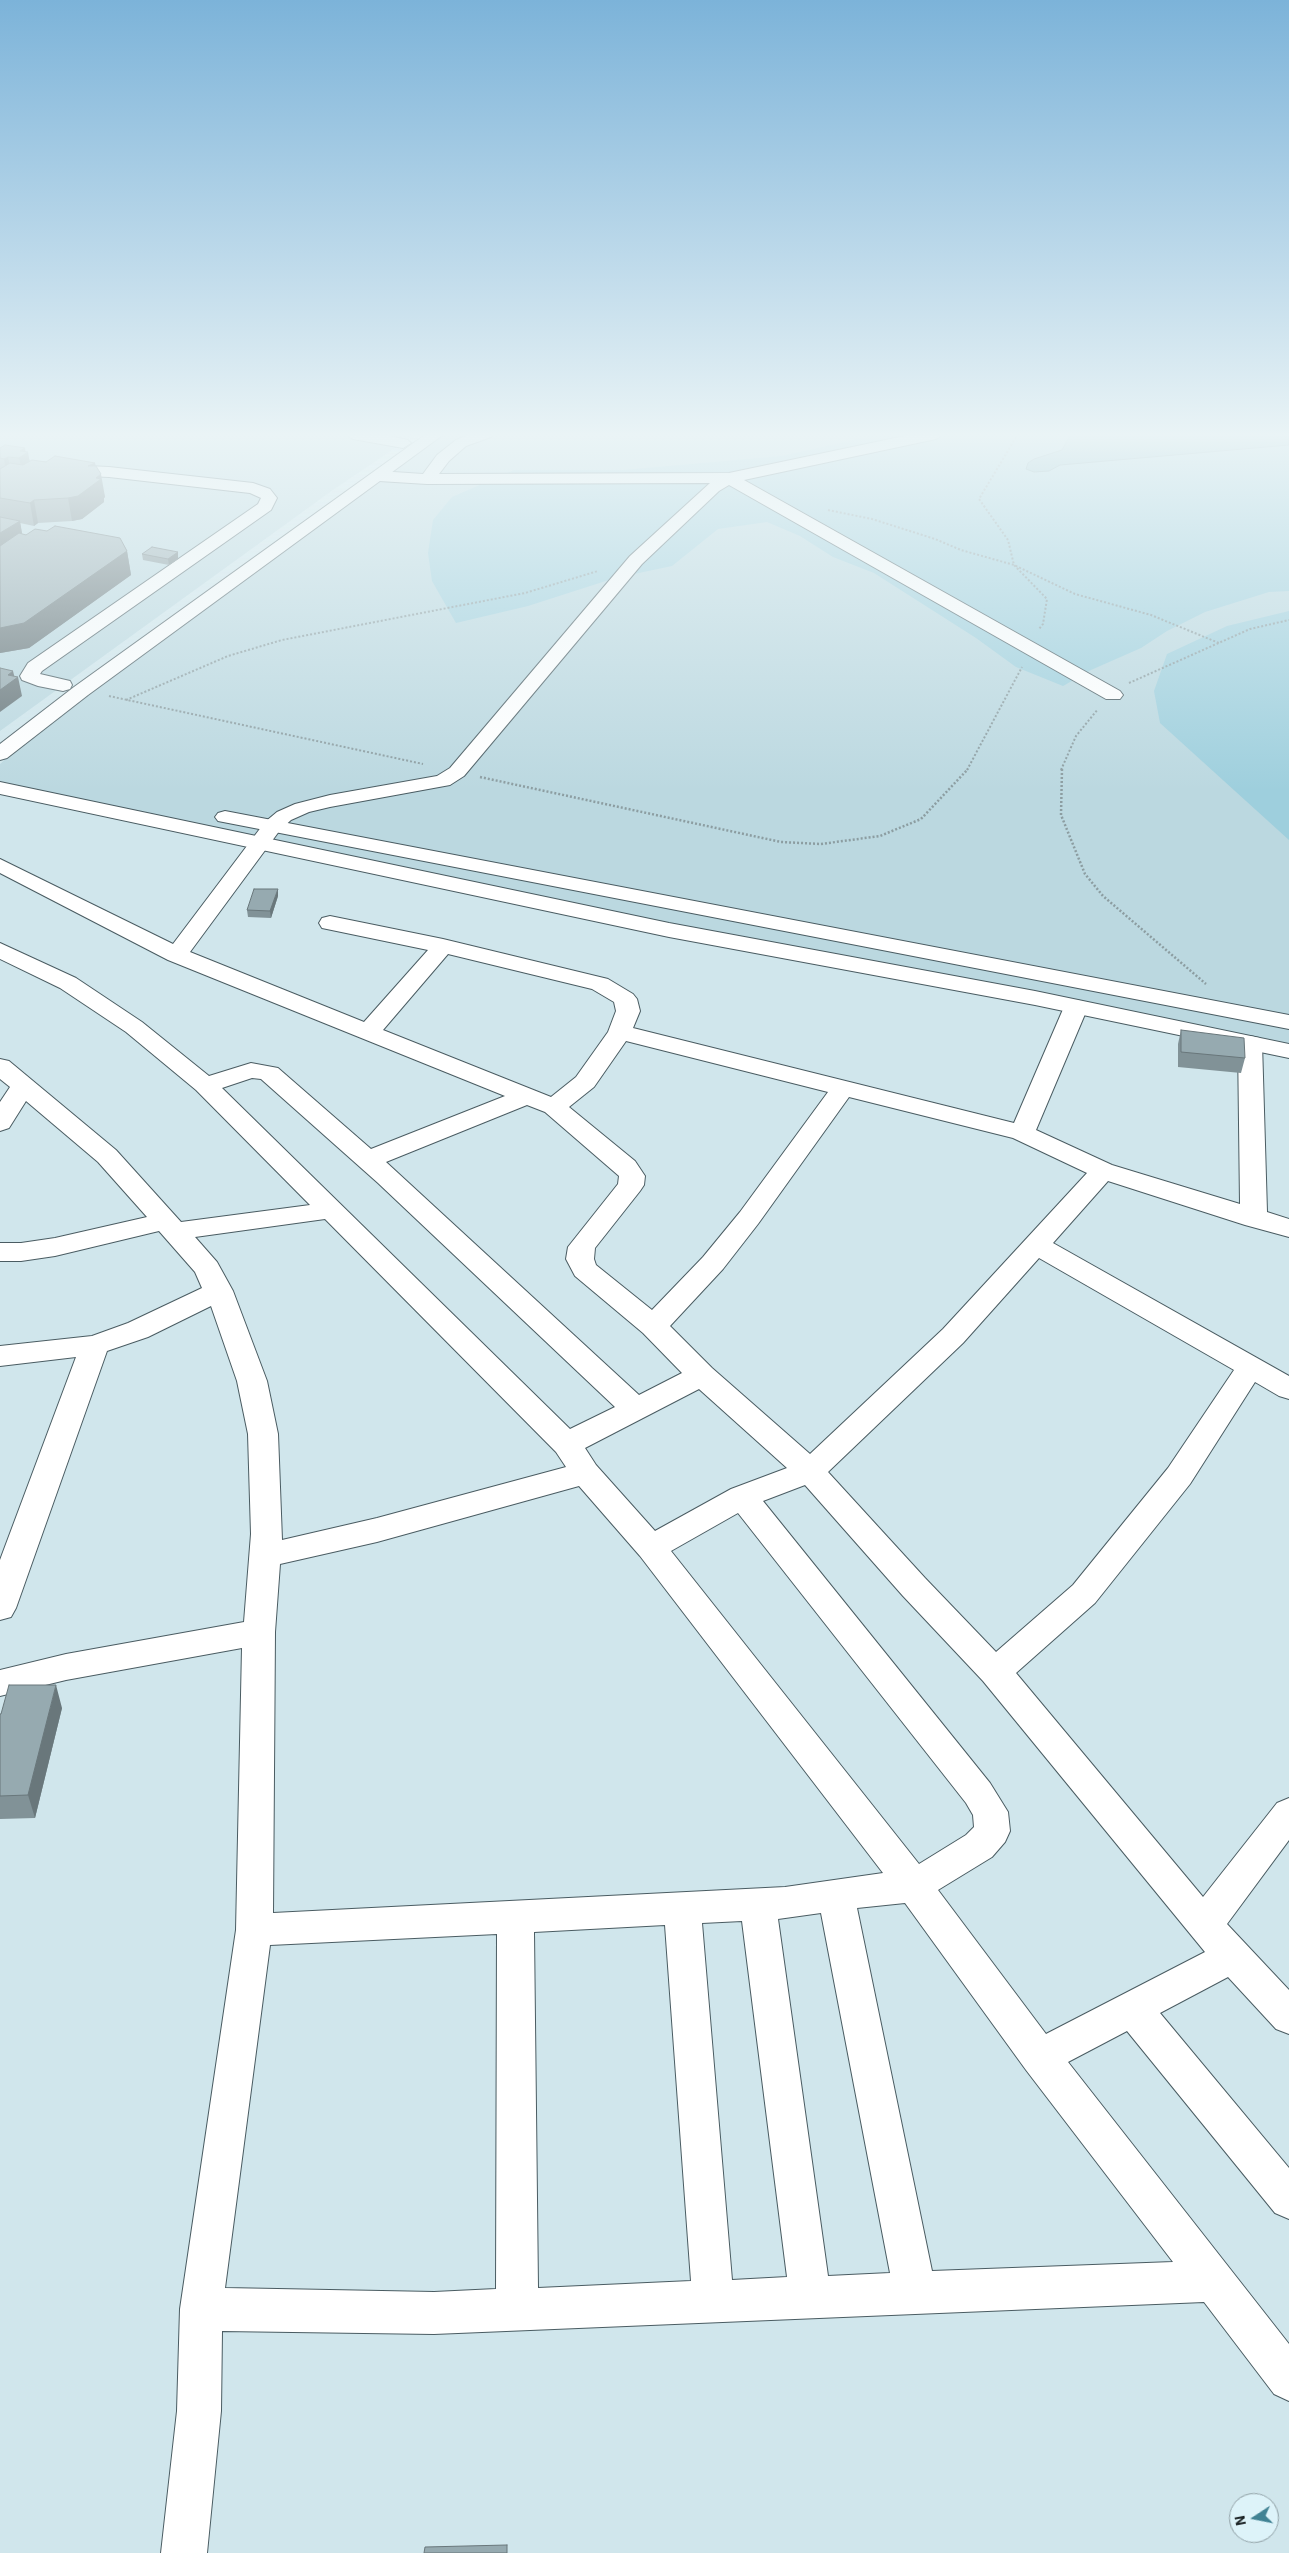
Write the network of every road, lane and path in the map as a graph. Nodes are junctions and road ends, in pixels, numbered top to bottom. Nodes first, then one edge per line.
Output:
1 (199, 553) edge
2 (244, 553) edge
3 (272, 553) edge
4 (643, 553) edge
5 (863, 553) edge
6 (972, 553) edge
7 (1011, 553) edge
8 (636, 560) junction
9 (1014, 565) junction
10 (1289, 620) edge
11 (126, 638) dead end
12 (1219, 643) junction
13 (1028, 646) junction
14 (90, 664) dead end
15 (63, 685) junction
16 (82, 691) junction
17 (1113, 696) junction
18 (126, 700) junction
19 (19, 717) dead end
20 (0, 754) edge
21 (457, 772) junction
22 (0, 774) edge
23 (0, 788) edge
24 (267, 834) junction
25 (0, 865) edge
26 (330, 922) dead end
27 (443, 946) junction
28 (0, 950) edge
29 (176, 955) junction
30 (1076, 1007) junction
31 (1241, 1012) junction
32 (1289, 1022) edge
33 (368, 1032) junction
34 (620, 1032) junction
35 (1250, 1043) junction
36 (1289, 1051) edge
37 (12, 1076) edge
38 (205, 1085) junction
39 (843, 1088) junction
40 (528, 1096) junction
41 (554, 1107) junction
42 (0, 1123) edge
43 (1022, 1134) junction
44 (368, 1160) junction
45 (1103, 1171) junction
46 (332, 1210) junction
47 (1254, 1219) junction
48 (172, 1226) junction
49 (1289, 1228) edge
50 (1038, 1246) junction
51 (0, 1252) edge
52 (219, 1291) junction
53 (653, 1326) junction
54 (95, 1345) junction
55 (0, 1356) edge
56 (1251, 1366) junction
57 (702, 1375) junction
58 (1289, 1389) edge
59 (636, 1410) junction
60 (566, 1444) junction
61 (810, 1471) junction
62 (585, 1473) junction
63 (742, 1498) junction
64 (651, 1548) junction
65 (264, 1556) junction
66 (0, 1608) edge
67 (259, 1632) junction
68 (995, 1672) junction
69 (0, 1683) edge
70 (1289, 1813) edge
71 (914, 1886) junction
72 (836, 1895) junction
73 (758, 1904) junction
74 (682, 1908) junction
75 (515, 1917) junction
76 (1204, 1926) junction
77 (254, 1930) junction
78 (1232, 1956) junction
79 (1132, 2008) junction
80 (1289, 2017) edge
81 (1040, 2057) junction
82 (1289, 2199) edge
83 (1211, 2281) junction
84 (915, 2292) junction
85 (810, 2296) junction
86 (713, 2300) junction
87 (517, 2308) junction
88 (201, 2309) junction
89 (1289, 2380) edge
90 (184, 2553) edge

1 - 15 street
2 - 11 street
3 - 16 street
4 - 8 street
5 - 13 street
6 - 9 path
7 - 9 path
8 - 18 path
8 - 21 street
9 - 12 path
9 - 13 path
10 - 12 path
12 - 17 path
13 - 17 street
13 - 21 path
14 - 15 street
15 - 19 street
16 - 18 path
16 - 20 street
17 - 31 path
18 - 21 path
21 - 24 street
22 - 24 street
23 - 24 street
24 - 29 street
24 - 30 street
24 - 31 street
25 - 29 street
26 - 27 street
27 - 33 street
27 - 34 street
28 - 38 street
29 - 33 street
30 - 35 street
30 - 43 street
31 - 32 street
33 - 40 street
34 - 39 street
34 - 41 street
35 - 36 street
35 - 47 street
37 - 42 street
37 - 48 street
38 - 44 street
38 - 46 street
39 - 43 street
39 - 53 street
40 - 41 street
40 - 44 street
41 - 53 street
43 - 45 street
44 - 59 street
45 - 47 street
45 - 50 street
46 - 48 street
46 - 60 street
47 - 49 street
48 - 51 street
48 - 52 street
50 - 56 street
50 - 61 street
52 - 54 street
52 - 65 street
53 - 57 street
54 - 55 street
54 - 66 street
56 - 58 street
56 - 68 street
57 - 59 street
57 - 61 street
59 - 60 street
60 - 62 street
61 - 63 street
61 - 68 street
62 - 64 street
62 - 65 street
63 - 64 street
63 - 71 street
64 - 71 street
65 - 67 street
67 - 69 street
67 - 77 street
68 - 76 street
70 - 76 street
71 - 72 street
71 - 81 street
72 - 73 street
72 - 84 street
73 - 74 street
73 - 85 street
74 - 75 street
74 - 86 street
75 - 77 street
75 - 87 street
76 - 78 street
77 - 88 street
78 - 79 street
78 - 80 street
79 - 81 street
79 - 82 street
81 - 83 street
83 - 84 street
83 - 89 street
84 - 85 street
85 - 86 street
86 - 87 street
87 - 88 street
88 - 90 street

